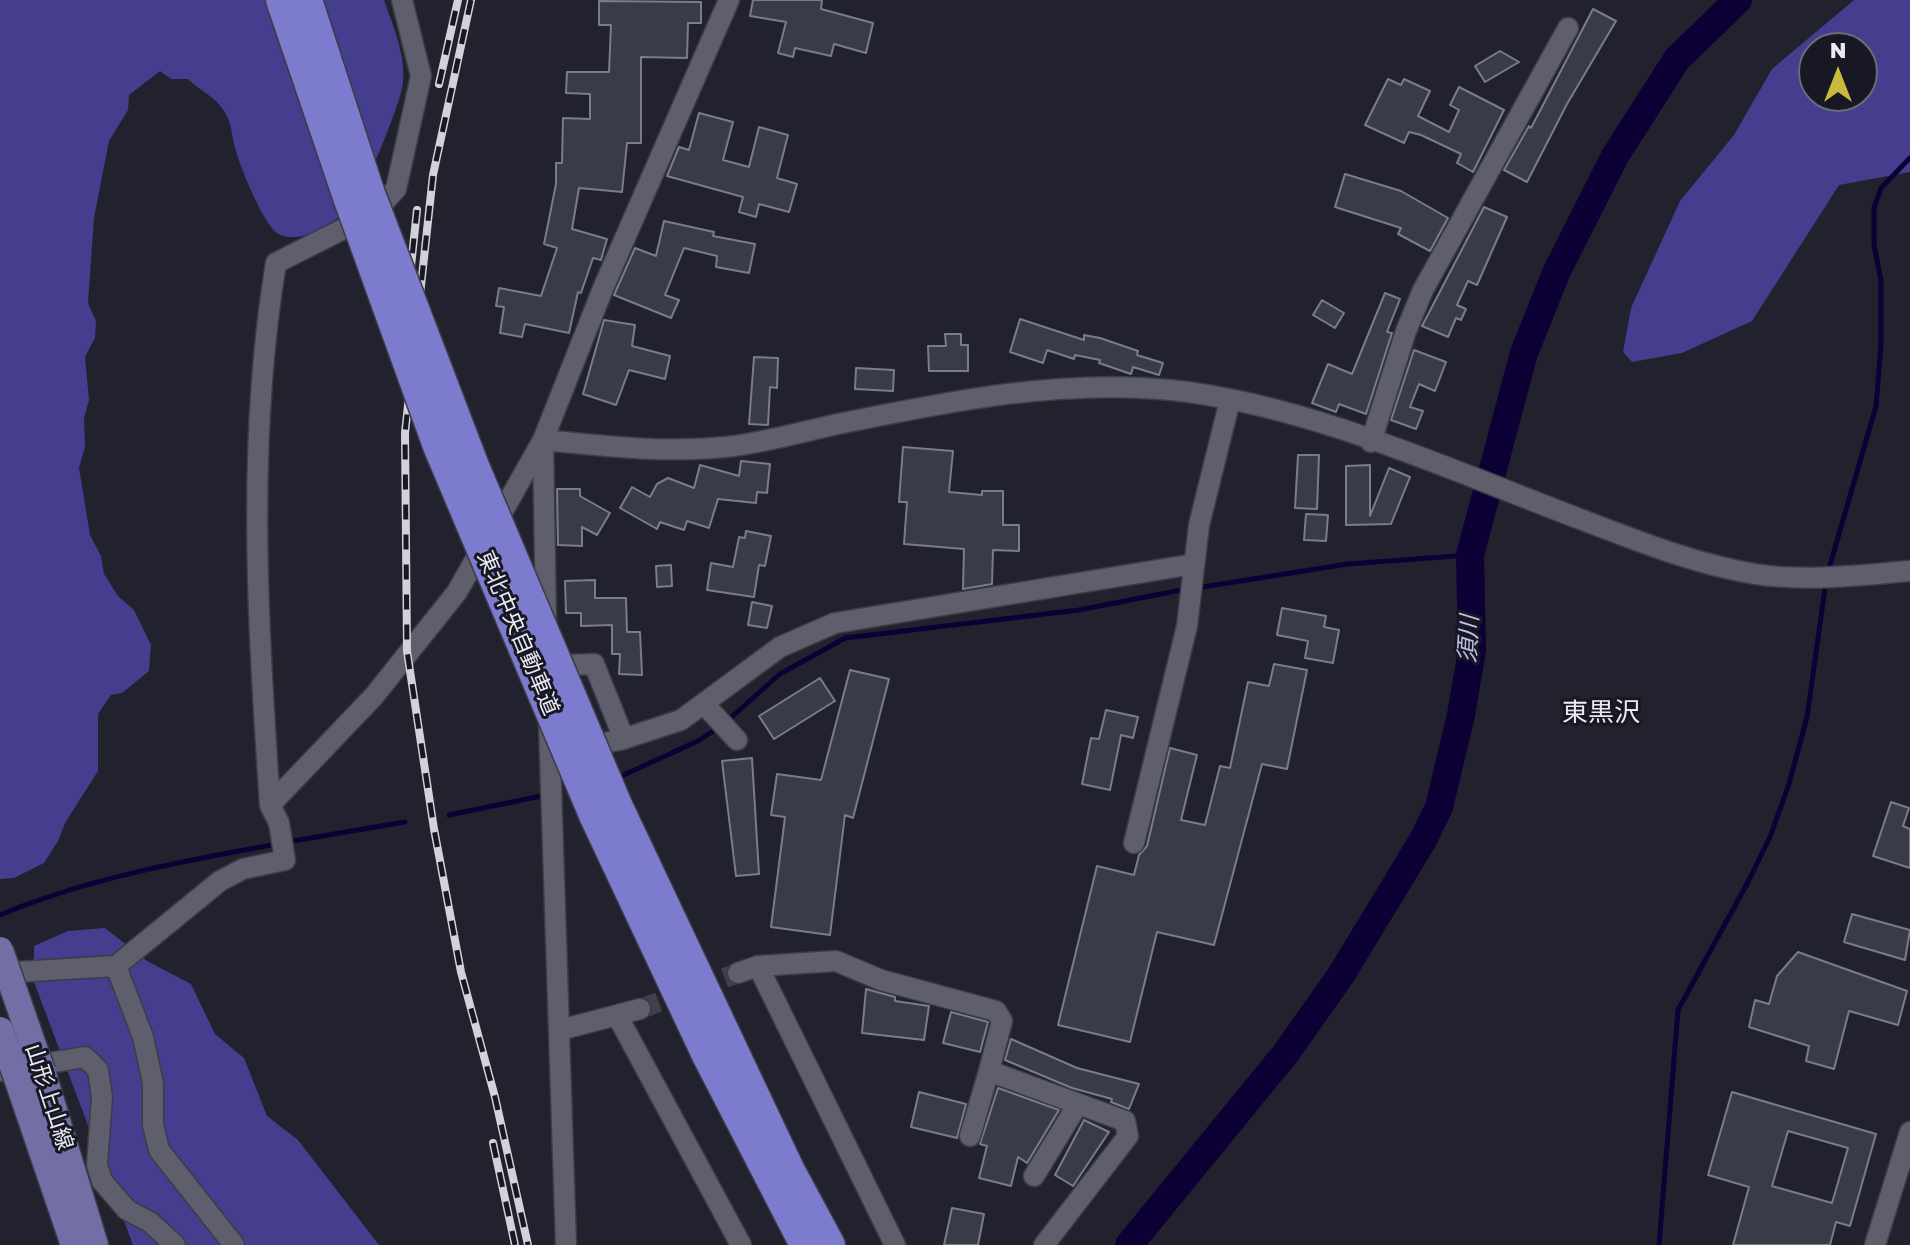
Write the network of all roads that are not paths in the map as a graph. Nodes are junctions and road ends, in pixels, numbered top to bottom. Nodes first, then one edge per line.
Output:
1 (281, 0) edge
2 (307, 0) edge
3 (402, 0) edge
4 (729, 0) edge
5 (1568, 28) dead end
6 (359, 196) junction
7 (1230, 400) junction
8 (543, 440) junction
9 (1371, 442) junction
10 (1193, 571) junction
11 (1910, 571) edge
12 (547, 666) junction
13 (708, 708) junction
14 (624, 739) junction
15 (736, 739) dead end
16 (550, 758) junction
17 (606, 810) junction
18 (275, 814) junction
19 (1134, 843) dead end
20 (0, 950) edge
21 (116, 966) junction
22 (758, 966) junction
23 (0, 973) edge
24 (738, 973) tunnel mouth
25 (640, 1009) tunnel mouth
26 (618, 1017) junction
27 (0, 1030) edge
28 (560, 1030) junction
29 (989, 1071) junction
30 (20, 1073) edge
31 (1078, 1104) junction
32 (1910, 1132) edge
33 (970, 1136) dead end
34 (1034, 1176) dead end
35 (1902, 1189) edge
36 (74, 1245) edge
37 (95, 1245) edge
38 (175, 1245) edge
39 (234, 1245) edge
40 (566, 1245) edge
41 (741, 1245) edge
42 (805, 1245) edge
43 (830, 1245) edge
44 (895, 1245) edge
45 (1044, 1245) edge
46 (1875, 1245) edge

1 - 6 highway, 東北中央自動車道
2 - 6 highway, 東北中央自動車道
3 - 18 street
4 - 8 street
5 - 9 street
6 - 17 highway, 東北中央自動車道, bridge
7 - 8 street
7 - 9 street
7 - 10 street
8 - 12 street
8 - 18 street
9 - 11 street
10 - 13 street
10 - 19 street
12 - 14 street
12 - 16 street
13 - 14 street
13 - 15 street
14 - 16 street
16 - 28 street
17 - 42 highway, 東北中央自動車道
17 - 43 highway, 東北中央自動車道
18 - 21 street
20 - 30 main road, 山形上山線, bridge
21 - 23 street
21 - 39 street
22 - 24 street
22 - 29 street
22 - 44 street
25 - 26 street
26 - 28 street
26 - 41 street
27 - 30 main road, 山形上山線, bridge
28 - 40 street
29 - 31 street
29 - 33 street
30 - 36 main road, 山形上山線
30 - 37 main road, 山形上山線
30 - 38 street
31 - 34 street
31 - 45 street
32 - 35 street
35 - 46 street

